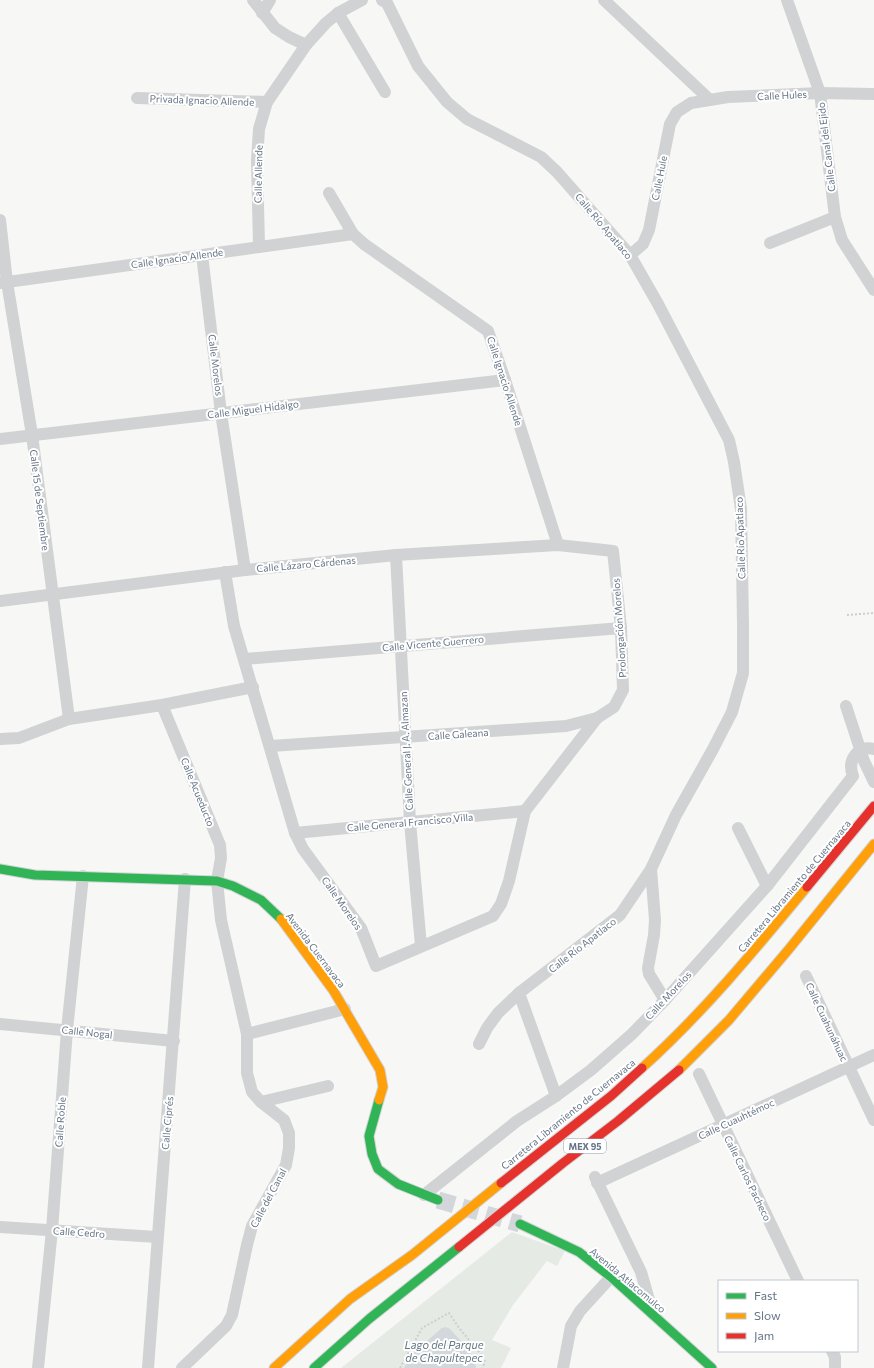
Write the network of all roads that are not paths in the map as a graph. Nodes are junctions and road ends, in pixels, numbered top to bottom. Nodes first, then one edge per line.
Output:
1 (253, 0) edge
2 (270, 0) edge
3 (362, 0) edge
4 (382, 0) edge
5 (604, 0) edge
6 (787, 0) edge
7 (262, 13) junction
8 (338, 13) junction
9 (306, 45) junction
10 (385, 92) dead end
11 (820, 93) junction
12 (874, 94) edge
13 (137, 98) dead end
14 (710, 100) junction
15 (267, 102) junction
16 (691, 103) joint
17 (329, 193) dead end
18 (835, 217) junction
19 (0, 220) edge
20 (353, 234) junction
21 (770, 243) dead end
22 (259, 247) junction
23 (202, 255) junction
24 (630, 255) junction
25 (4, 282) edge
26 (874, 290) edge
27 (505, 380) junction
28 (222, 412) junction
29 (32, 435) junction
30 (0, 439) edge
31 (558, 545) junction
32 (613, 551) joint
33 (396, 555) junction
34 (245, 570) junction
35 (224, 572) junction
36 (52, 594) junction
37 (0, 601) edge
38 (621, 628) junction
39 (401, 646) junction
40 (245, 659) junction
41 (253, 687) junction
42 (162, 705) junction
43 (846, 706) dead end
44 (597, 718) junction
45 (69, 719) junction
46 (405, 737) junction
47 (0, 739) edge
48 (271, 746) junction
49 (874, 749) edge
50 (862, 756) junction
51 (874, 782) edge
52 (874, 806) edge
53 (525, 811) junction
54 (410, 822) junction
55 (738, 828) dead end
56 (295, 833) junction
57 (874, 844) edge
58 (0, 869) edge
59 (651, 869) junction
60 (83, 876) junction
61 (185, 879) junction
62 (216, 881) junction
63 (766, 886) junction
64 (422, 946) junction
65 (806, 976) dead end
66 (519, 993) junction
67 (665, 1000) junction
68 (345, 1009) junction
69 (0, 1024) edge
70 (67, 1030) junction
71 (247, 1034) junction
72 (174, 1041) junction
73 (479, 1044) dead end
74 (874, 1055) edge
75 (848, 1067) junction
76 (699, 1074) dead end
77 (328, 1086) dead end
78 (556, 1096) junction
79 (261, 1102) junction
80 (874, 1120) edge
81 (723, 1125) junction
82 (424, 1195) junction
83 (438, 1200) tunnel mouth
84 (520, 1224) tunnel mouth
85 (0, 1227) edge
86 (52, 1230) junction
87 (157, 1237) junction
88 (611, 1277) junction
89 (798, 1280) edge
90 (652, 1314) junction
91 (832, 1352) edge
92 (565, 1367) edge
93 (38, 1368) edge
94 (148, 1368) edge
95 (182, 1368) edge
96 (274, 1368) edge
97 (314, 1368) edge
98 (712, 1368) edge
99 (835, 1368) edge

1 - 7 street
2 - 7 street
3 - 8 street
4 - 24 street, Calle Río Apatlaco
5 - 14 street
6 - 11 street, Calle Canal del Ejido
7 - 9 street
8 - 9 street
8 - 10 street
9 - 15 street
11 - 12 street, Calle Hules
11 - 14 street, Calle Hules
11 - 18 street, Calle Canal del Ejido
13 - 15 street, Privada Ignacio Allende
14 - 16 street, Calle Hules
15 - 22 street, Calle Allende
16 - 24 street, Calle Hule
17 - 20 street, Calle Ignacio Allende
18 - 21 street
18 - 26 street, Calle Canal del Ejido
19 - 25 street, Calle 15 de Septiembre
20 - 22 street, Calle Ignacio Allende
20 - 27 street, Calle Ignacio Allende
22 - 23 street, Calle Ignacio Allende
23 - 25 street, Calle Ignacio Allende
23 - 28 street, Calle Morelos
24 - 59 street, Calle Río Apatlaco
25 - 29 street, Calle 15 de Septiembre
27 - 28 street, Calle Miguel Hidalgo
27 - 31 street, Calle Ignacio Allende
28 - 29 street, Calle Miguel Hidalgo
28 - 34 street, Calle Morelos
29 - 30 street, Calle Miguel Hidalgo
29 - 36 street, Calle 15 de Septiembre
31 - 32 street, Calle Lázaro Cárdenas
31 - 33 street, Calle Lázaro Cárdenas
32 - 38 street, Prolongación Morelos
33 - 34 street, Calle Lázaro Cárdenas
33 - 39 street, Calle General J. A. Almazan
34 - 35 street, Calle Lázaro Cárdenas
35 - 36 street, Calle Lázaro Cárdenas
35 - 40 street, Calle Morelos
36 - 37 street, Calle Lázaro Cárdenas
36 - 45 street, Calle 15 de Septiembre
38 - 39 street, Calle Vicente Guerrero
38 - 44 street, Prolongación Morelos
39 - 40 street, Calle Vicente Guerrero
39 - 46 street, Calle General J. A. Almazan
40 - 41 street, Calle Morelos
41 - 42 street
41 - 48 street, Calle Morelos
42 - 45 street
42 - 62 street, Calle Acueducto
43 - 50 street
44 - 46 street, Calle Galeana
44 - 53 street, Calle Morelos
45 - 47 street
46 - 48 street, Calle Galeana
46 - 54 street, Calle General J. A. Almazan
48 - 56 street, Calle Morelos
49 - 50 street
50 - 51 street
50 - 63 street, Calle Morelos
52 - 96 main road, Carretera Libramiento de Cuernavaca / MEX 95
53 - 54 street, Calle General Francisco Villa
53 - 64 street, Calle Morelos
54 - 56 street, Calle General Francisco Villa
54 - 64 street, Calle General J. A. Almazan
55 - 63 street
56 - 64 street, Calle Morelos
57 - 97 main road, MEX 95
58 - 60 main road, Avenida Cuernavaca
59 - 66 street, Calle Río Apatlaco
59 - 67 street
60 - 61 main road, Avenida Cuernavaca
60 - 70 street, Calle Roble
61 - 62 main road, Avenida Cuernavaca
61 - 72 street, Calle Ciprés
62 - 68 main road, Avenida Cuernavaca
62 - 71 street, Calle del Canal
63 - 67 street, Calle Morelos
65 - 75 street, Calle Cuahunáhuac
66 - 73 street, Calle Río Apatlaco
66 - 78 street
67 - 78 street, Calle Morelos
68 - 71 street
68 - 82 main road, Avenida Cuernavaca
69 - 70 street, Calle Nogal
70 - 72 street, Calle Nogal
70 - 86 street, Calle Roble
71 - 79 street, Calle del Canal
72 - 87 street, Calle Ciprés
74 - 75 street, Calle Cuauhtémoc
75 - 80 street, Calle Cuahunáhuac
75 - 81 street, Calle Cuauhtémoc
76 - 81 street, Calle Carlos Pacheco
77 - 79 street
78 - 82 street, Calle Morelos
79 - 95 street, Calle del Canal
81 - 89 street, Calle Carlos Pacheco
81 - 90 street, Calle Cuauhtémoc
82 - 83 main road
84 - 88 main road, Avenida Atlacomulco
85 - 86 street, Calle Cedro
86 - 87 street, Calle Cedro
86 - 93 street, Calle Roble
87 - 94 street, Calle Ciprés
88 - 90 main road, Avenida Atlacomulco
88 - 92 street
90 - 98 main road, Avenida Atlacomulco
91 - 99 street

